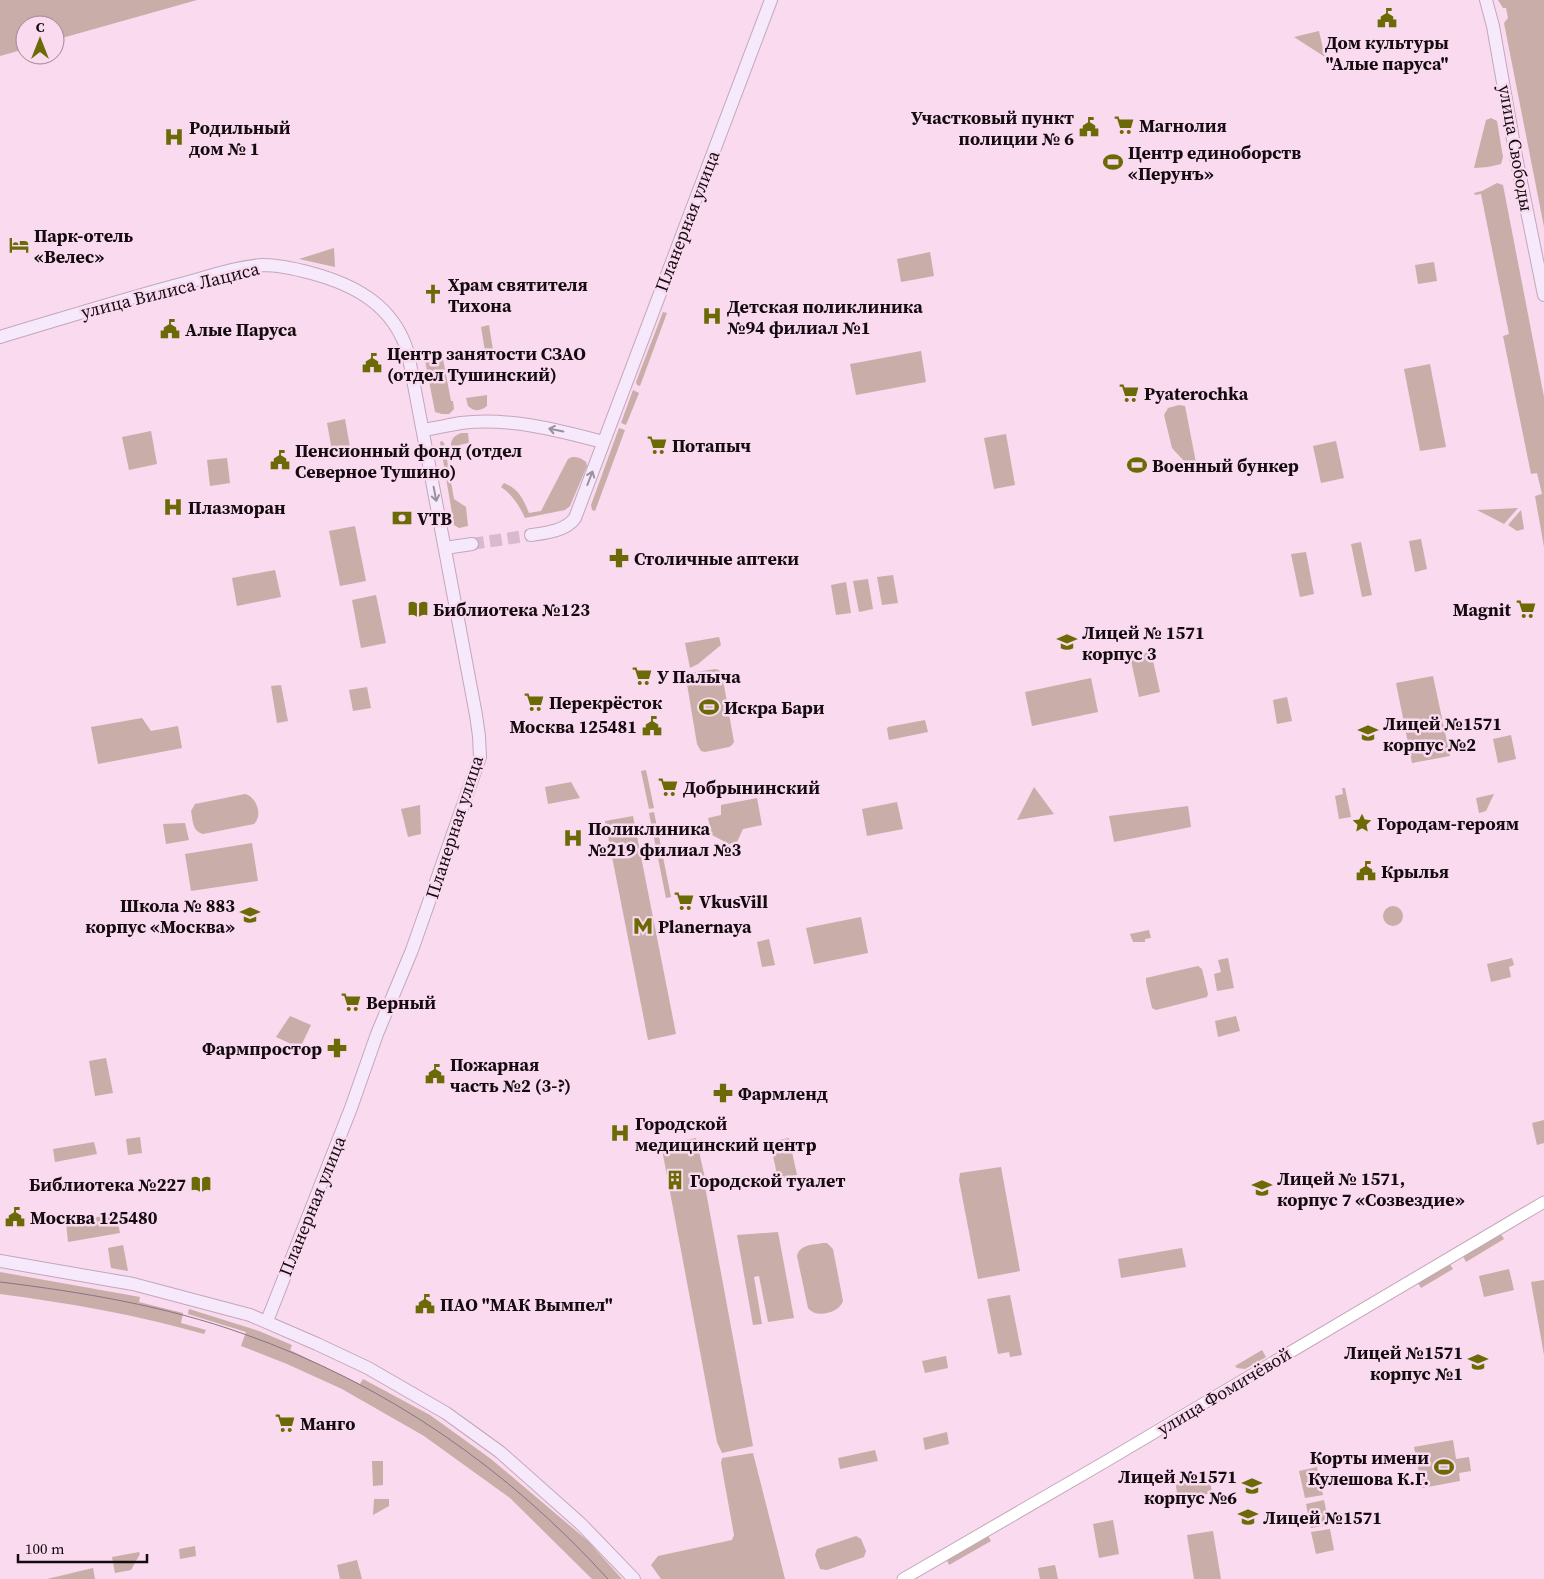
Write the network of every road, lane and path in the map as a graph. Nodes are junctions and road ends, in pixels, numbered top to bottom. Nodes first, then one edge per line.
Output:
1 (771, 0) edge
2 (1486, 0) edge
3 (1544, 295) edge
4 (0, 338) edge
5 (423, 430) junction
6 (603, 442) junction
7 (531, 535) tunnel mouth
8 (472, 544) tunnel mouth
9 (445, 548) junction
10 (1544, 1202) edge
11 (0, 1261) edge
12 (267, 1321) junction
13 (634, 1579) edge
14 (902, 1579) edge

1 - 6 main road, Планерная улица
2 - 3 main road, улица Свободы
4 - 5 main road, улица Вилиса Лациса
6 -> 5 main road
5 -> 9 main road, Планерная улица
7 -> 6 main road, Планерная улица
8 - 9 main road
9 - 12 main road, Планерная улица
10 - 14 street, улица Фомичёвой
11 - 12 main road
12 - 13 main road

